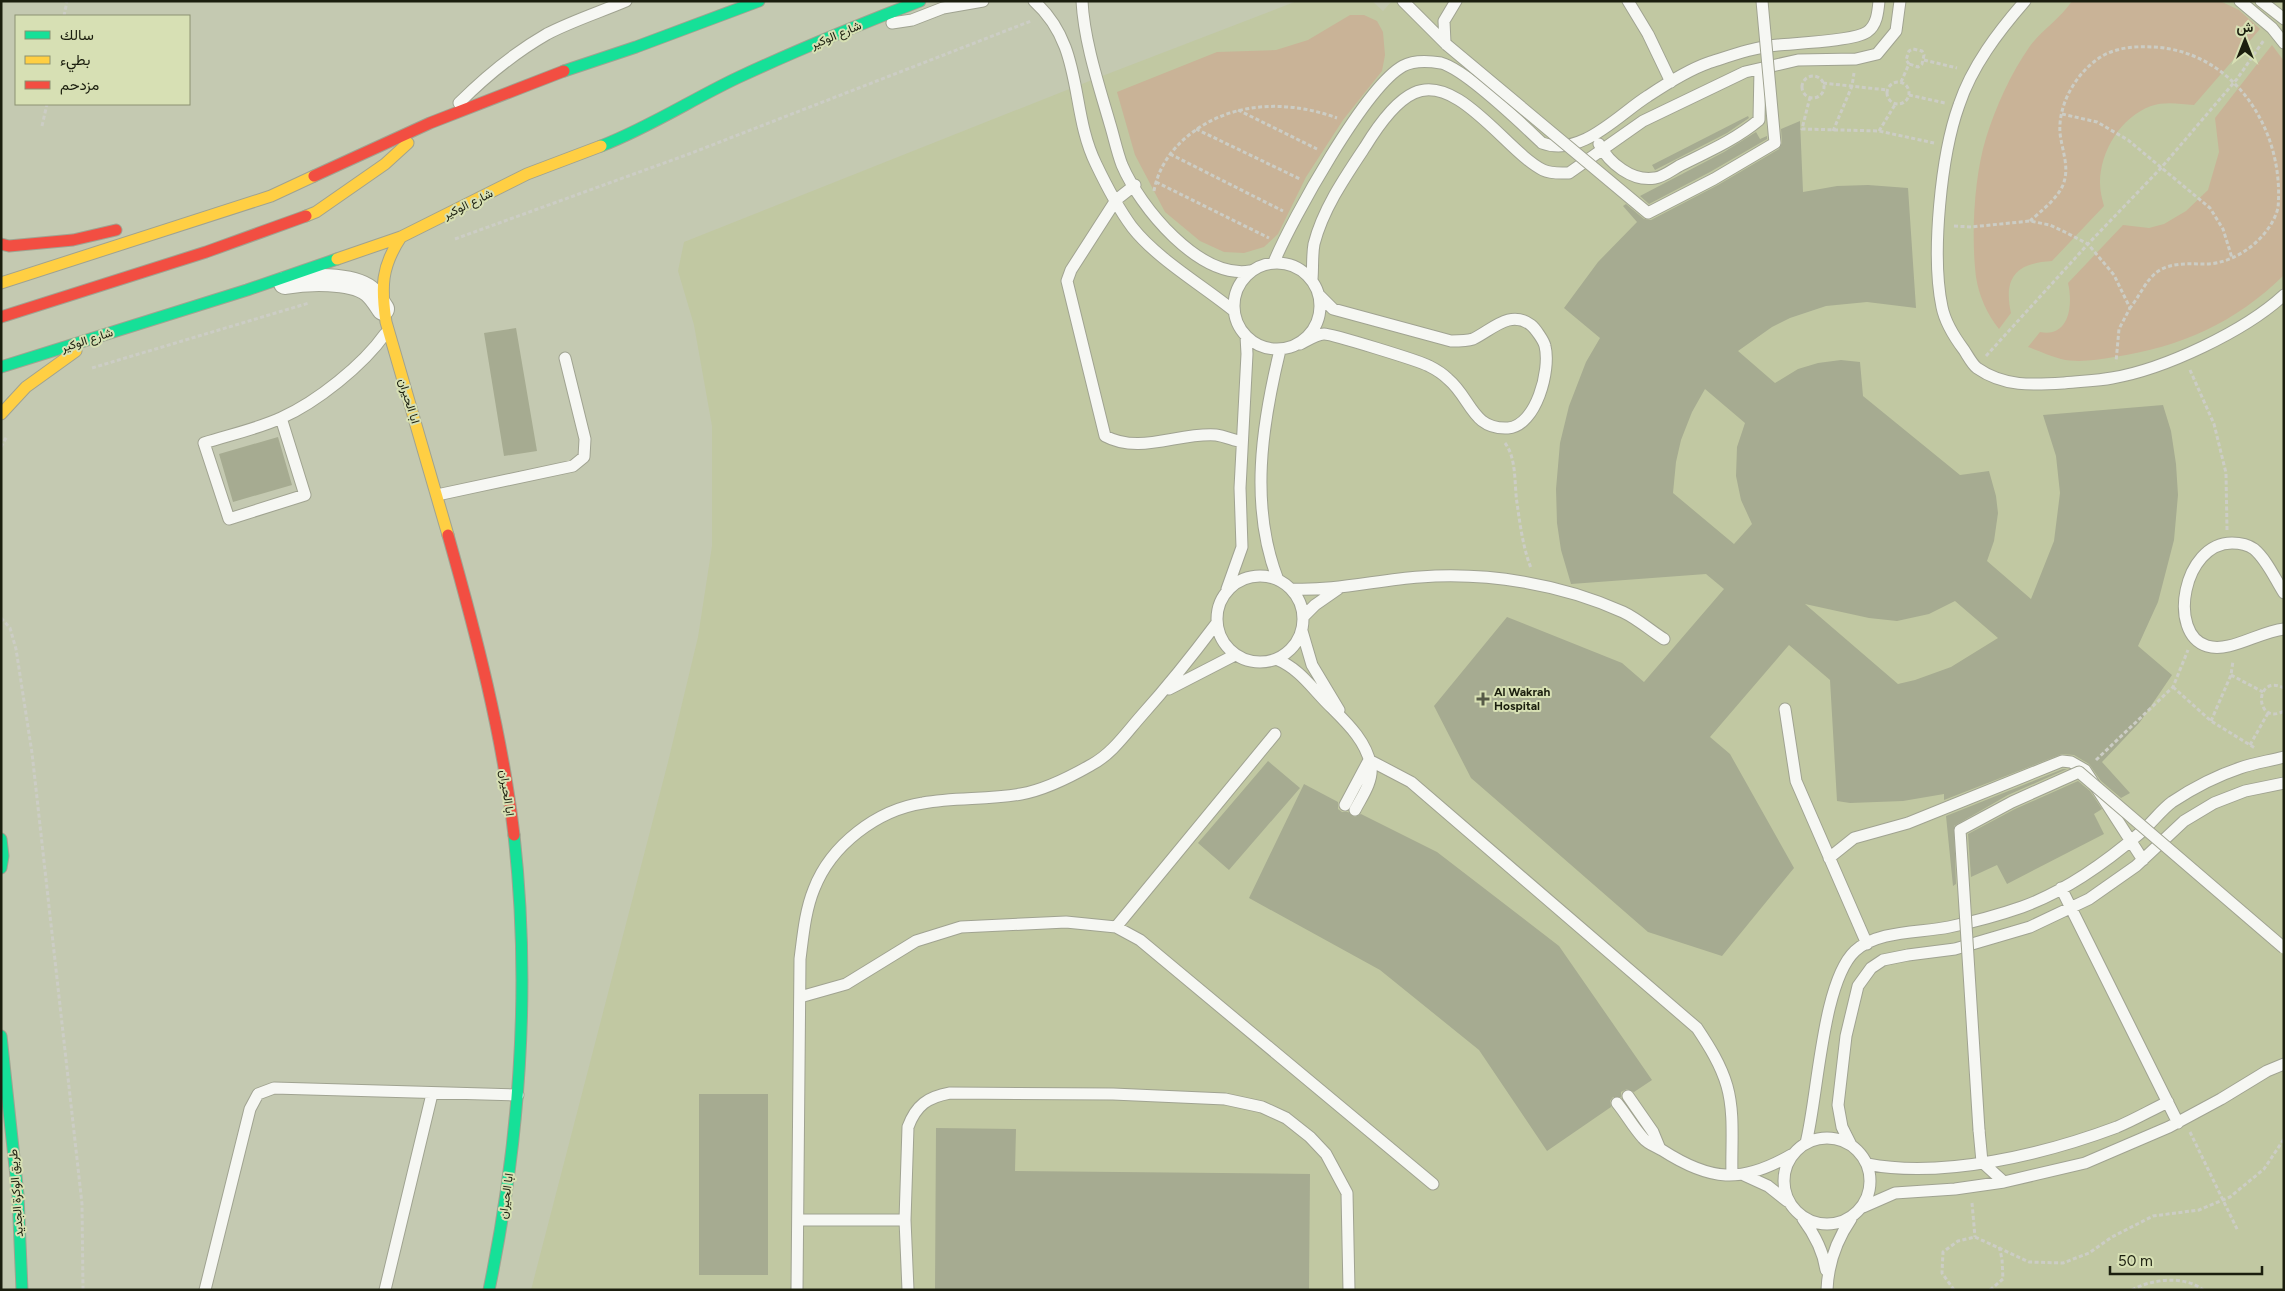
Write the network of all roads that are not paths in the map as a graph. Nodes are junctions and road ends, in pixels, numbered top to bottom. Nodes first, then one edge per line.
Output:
1 (626, 1) edge
2 (759, 1) edge
3 (920, 1) edge
4 (983, 1) edge
5 (1034, 1) edge
6 (1082, 1) edge
7 (1403, 1) edge
8 (1456, 1) edge
9 (1628, 1) edge
10 (1762, 1) edge
11 (1879, 1) edge
12 (1900, 1) edge
13 (2025, 1) edge
14 (2261, 1) edge
15 (2242, 2) edge
16 (2284, 19) edge
17 (844, 31) junction
18 (2284, 43) edge
19 (1446, 44) junction
20 (1760, 69) junction
21 (1672, 82) junction
22 (444, 117) junction
23 (430, 123) junction
24 (1595, 136) junction
25 (1602, 150) junction
26 (1135, 185) junction
27 (1116, 200) junction
28 (218, 213) junction
29 (165, 218) dead end
30 (128, 226) dead end
31 (401, 237) junction
32 (1, 244) edge
33 (1274, 262) junction
34 (1250, 271) junction
35 (1312, 278) junction
36 (1, 283) edge
37 (248, 290) junction
38 (2284, 295) edge
39 (1320, 296) junction
40 (1234, 311) junction
41 (1, 318) edge
42 (386, 320) junction
43 (98, 336) junction
44 (1246, 336) junction
45 (1300, 344) junction
46 (1280, 350) junction
47 (565, 358) dead end
48 (1, 368) edge
49 (1, 414) edge
50 (281, 418) junction
51 (1242, 442) junction
52 (437, 495) junction
53 (1278, 580) junction
54 (1342, 587) junction
55 (1292, 589) junction
56 (1226, 592) junction
57 (2284, 593) edge
58 (1304, 616) junction
59 (1216, 624) junction
60 (2284, 629) edge
61 (1302, 631) junction
62 (1664, 640) dead end
63 (1235, 655) junction
64 (1276, 660) junction
65 (1165, 691) junction
66 (1785, 709) dead end
67 (1340, 714) junction
68 (1276, 734) dead end
69 (2280, 759) edge
70 (1369, 760) junction
71 (2284, 783) edge
72 (1350, 808) dead end
73 (1, 839) edge
74 (2131, 841) junction
75 (1829, 858) junction
76 (2143, 860) junction
77 (1, 868) edge
78 (2061, 888) junction
79 (2071, 908) junction
80 (1116, 927) junction
81 (1868, 944) junction
82 (2284, 948) edge
83 (800, 997) junction
84 (1, 1036) edge
85 (2284, 1064) edge
86 (432, 1094) junction
87 (518, 1095) junction
88 (1628, 1096) dead end
89 (2168, 1102) junction
90 (1617, 1103) dead end
91 (2181, 1121) junction
92 (1806, 1143) junction
93 (1851, 1145) junction
94 (1660, 1150) junction
95 (1793, 1154) junction
96 (1982, 1162) junction
97 (1867, 1164) junction
98 (1732, 1175) junction
99 (1744, 1175) junction
100 (2004, 1182) junction
101 (1433, 1184) dead end
102 (1789, 1203) junction
103 (1862, 1207) junction
104 (1852, 1217) junction
105 (1802, 1218) junction
106 (800, 1220) junction
107 (905, 1220) junction
108 (1827, 1286) edge
109 (22, 1290) edge
110 (205, 1290) edge
111 (385, 1290) edge
112 (489, 1290) edge
113 (798, 1290) edge
114 (908, 1290) edge
115 (1349, 1290) edge

1 - 22 lane
2 - 22 main road
3 - 17 main road, شارع الوكير
4 - 17 lane
5 - 27 lane
6 - 26 lane
7 - 19 lane
8 - 19 lane
9 - 21 lane
10 - 19 lane, bridge
11 - 21 lane
12 - 20 lane
13 - 38 lane
14 - 16 lane
15 - 18 lane
17 - 31 main road, شارع الوكير
20 - 25 lane
20 - 25 lane
21 - 24 lane
22 - 23 main road
23 - 28 main road
23 - 41 main road
24 - 25 lane
24 - 33 lane
25 - 35 lane
26 - 27 lane
26 - 34 lane
27 - 40 lane
27 - 51 lane
28 - 29 main road
28 - 36 main road
30 - 32 main road
31 - 37 main road, شارع الوكير
31 - 42 main road, ابا الحيران
33 - 34 lane
33 - 35 lane
34 - 40 lane
35 - 39 lane
37 - 42 street, ابا الحيران
37 - 43 main road, شارع الوكير
39 - 45 lane
39 - 45 lane
40 - 44 lane
42 - 50 lane
42 - 52 main road, ابا الحيران
43 - 48 main road, شارع الوكير
43 - 49 main road
44 - 46 lane
44 - 51 lane
45 - 46 lane
46 - 53 lane
47 - 52 lane
50 - 50 lane
51 - 56 lane
52 - 87 main road, ابا الحيران
53 - 55 lane
53 - 56 lane
54 - 55 lane
54 - 58 lane
54 - 62 lane
55 - 58 lane
56 - 59 lane
57 - 60 lane
58 - 61 lane
59 - 63 lane
59 - 65 lane
61 - 64 lane
61 - 67 lane
63 - 64 lane
63 - 65 lane
64 - 67 lane
65 - 83 lane
66 - 75 lane
67 - 70 lane
68 - 80 lane
69 - 74 lane
70 - 72 lane
70 - 98 lane
71 - 76 lane
73 - 77 main road
74 - 75 lane
74 - 76 lane
74 - 78 lane
75 - 81 lane
76 - 79 lane
78 - 79 lane
78 - 81 lane
79 - 89 lane
79 - 93 lane
80 - 83 lane
80 - 101 lane
81 - 92 lane
82 - 96 lane, bridge
83 - 106 lane
84 - 109 main road, طريق الوكرة الجديد
85 - 91 lane
86 - 87 lane
86 - 110 lane
86 - 111 lane
87 - 112 main road, ابا الحيران
88 - 94 lane
89 - 91 lane
89 - 96 lane
90 - 94 lane
91 - 100 lane
92 - 93 lane
92 - 95 lane
93 - 97 lane
94 - 98 lane
95 - 99 lane
95 - 102 lane
96 - 97 lane
96 - 100 lane
97 - 103 lane
98 - 99 lane
99 - 102 lane
100 - 103 lane
102 - 105 lane
103 - 104 lane
104 - 105 lane
104 - 108 lane
105 - 108 lane
106 - 107 lane
106 - 113 lane
107 - 114 lane
107 - 115 lane

